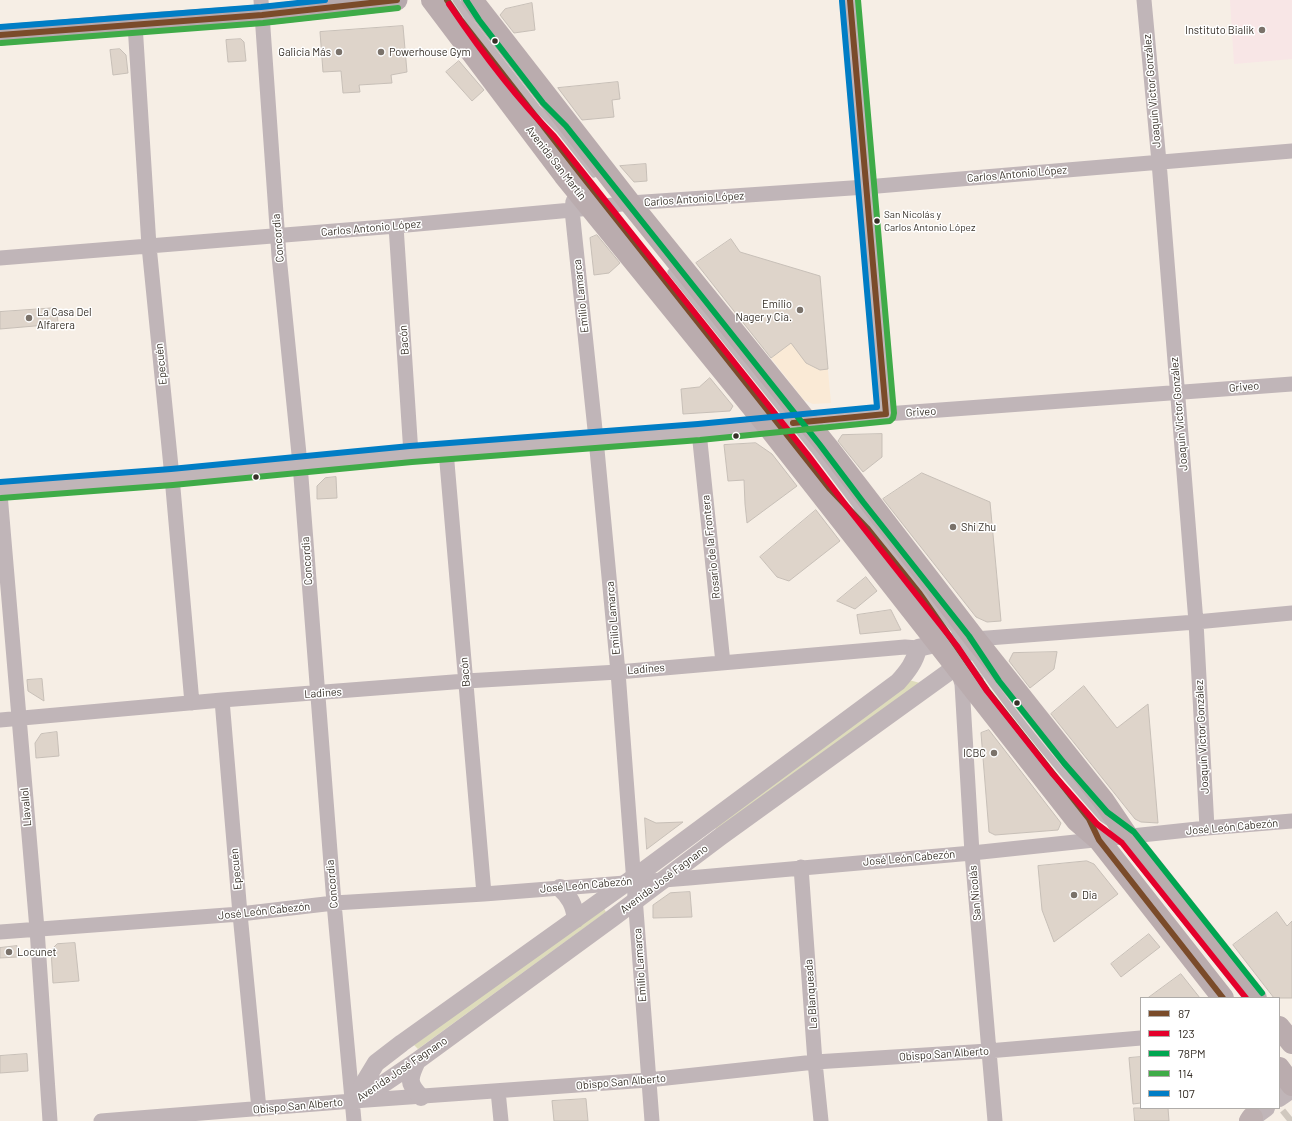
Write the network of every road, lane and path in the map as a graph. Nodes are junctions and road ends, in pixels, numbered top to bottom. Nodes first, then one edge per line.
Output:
1 (397, 0) edge
2 (432, 0) edge
3 (447, 0) edge
4 (456, 0) edge
5 (472, 0) edge
6 (850, 0) edge
7 (1144, 0) edge
8 (261, 8) edge
9 (135, 24) junction
10 (0, 35) edge
11 (1292, 151) edge
12 (1159, 162) junction
13 (866, 187) junction
14 (603, 206) junction
15 (396, 226) junction
16 (278, 236) junction
17 (149, 246) junction
18 (0, 258) edge
19 (1292, 384) edge
20 (1177, 393) junction
21 (886, 414) junction
22 (786, 423) junction
23 (699, 432) junction
24 (596, 439) junction
25 (446, 451) junction
26 (411, 454) junction
27 (300, 464) junction
28 (172, 477) junction
29 (0, 490) edge
30 (0, 494) edge
31 (1292, 613) edge
32 (1196, 622) junction
33 (918, 648) junction
34 (960, 648) junction
35 (723, 663) junction
36 (618, 672) junction
37 (466, 681) junction
38 (317, 693) junction
39 (222, 700) junction
40 (192, 703) junction
41 (18, 718) junction
42 (0, 720) edge
43 (1292, 822) edge
44 (1207, 828) junction
45 (1128, 837) junction
46 (1099, 840) junction
47 (972, 853) junction
48 (801, 867) junction
49 (662, 880) junction
50 (631, 881) junction
51 (560, 888) junction
52 (484, 894) junction
53 (635, 901) junction
54 (334, 903) junction
55 (240, 914) junction
56 (576, 919) junction
57 (37, 929) junction
58 (0, 932) edge
59 (1222, 997) edge
60 (1255, 997) edge
61 (1280, 1028) edge
62 (1140, 1038) edge
63 (402, 1043) junction
64 (1292, 1043) edge
65 (988, 1051) junction
66 (417, 1061) junction
67 (816, 1062) junction
68 (1280, 1069) edge
69 (648, 1080) junction
70 (1292, 1085) edge
71 (1292, 1089) edge
72 (498, 1091) junction
73 (421, 1097) junction
74 (1280, 1097) edge
75 (353, 1101) junction
76 (259, 1109) junction
77 (50, 1121) edge
78 (101, 1121) edge
79 (354, 1121) edge
80 (501, 1121) edge
81 (652, 1121) edge
82 (821, 1121) edge
83 (995, 1121) edge

1 - 8 main road
2 - 14 main road, Avenida San Martín
3 - 14 lane
4 - 14 lane
5 - 14 main road, Avenida San Martín
6 - 13 street
7 - 12 street, Joaquín Victor González
8 - 9 main road
8 - 16 street, Concordia
9 - 10 main road
9 - 17 street, Epecuén
11 - 12 street, Carlos Antonio López
12 - 13 street, Carlos Antonio López
12 - 20 street, Joaquín Victor González
13 - 14 street, Carlos Antonio López
13 - 21 street
14 - 15 street, Carlos Antonio López
14 - 22 main road, Avenida San Martín
14 - 22 main road, Avenida San Martín
14 - 24 street, Emilio Lamarca
15 - 16 street, Carlos Antonio López
15 - 26 street, Bacón
16 - 17 street, Carlos Antonio López
16 - 27 street, Concordia
17 - 18 street, Carlos Antonio López
17 - 28 street, Epecuén
19 - 20 street, Griveo
20 - 21 street, Griveo
20 - 32 street, Joaquín Victor González
21 - 22 street, Griveo
22 - 23 street, Griveo
22 - 34 main road, Avenida San Martín
22 - 34 main road, Avenida San Martín
23 - 24 street, Griveo
23 - 35 street, Rosario de la Frontera
24 - 25 street, Griveo
24 - 36 street, Emilio Lamarca
25 - 26 street, Griveo
25 - 37 street, Bacón
26 - 27 street, Griveo
27 - 28 street, Griveo
27 - 38 street, Concordia
28 - 29 street, Griveo
28 - 40 street, Epecuén
30 - 41 street, Llavallol
31 - 32 street, Ladines
32 - 34 street, Ladines
32 - 44 street, Joaquín Victor González
33 - 34 street, Ladines
33 - 35 street, Ladines
33 - 50 street, Avenida José Fagnano
34 - 45 main road, Avenida San Martín
34 - 46 main road, Avenida San Martín
34 - 47 street, San Nicolás
34 - 49 street, Avenida José Fagnano
35 - 36 street, Ladines
36 - 37 street, Ladines
36 - 50 street, Emilio Lamarca
37 - 38 street, Ladines
37 - 52 street, Bacón
38 - 39 street, Ladines
38 - 54 street, Concordia
39 - 40 street, Ladines
39 - 55 street, Epecuén
40 - 41 street, Ladines
41 - 42 street, Ladines
41 - 57 street, Llavallol
43 - 44 street, José León Cabezón
44 - 45 street, José León Cabezón
45 - 46 street, José León Cabezón
45 - 60 main road, Avenida San Martín
46 - 47 street, José León Cabezón
46 - 59 main road, Avenida San Martín
47 - 48 street, José León Cabezón
47 - 65 street, San Nicolás
48 - 49 street, José León Cabezón
48 - 67 street, La Blanqueada
49 - 50 street, José León Cabezón
49 - 53 street, Avenida José Fagnano
50 - 51 street, José León Cabezón
50 - 53 street, Emilio Lamarca
50 - 56 street, Avenida José Fagnano
51 - 52 street, José León Cabezón
51 - 56 street
52 - 54 street, José León Cabezón
53 - 66 street, Avenida José Fagnano
53 - 69 street, Emilio Lamarca
54 - 55 street, José León Cabezón
54 - 75 street, Concordia
55 - 57 street, José León Cabezón
55 - 76 street, Epecuén
56 - 63 street, Avenida José Fagnano
57 - 58 street, José León Cabezón
57 - 77 street, Llavallol
61 - 64 main road
62 - 65 street, Obispo San Alberto
63 - 66 street
63 - 75 street, Avenida José Fagnano
65 - 67 street, Obispo San Alberto
65 - 83 street, San Nicolás
66 - 73 street
66 - 75 street, Avenida José Fagnano
67 - 69 street, Obispo San Alberto
67 - 82 street, La Blanqueada
68 - 70 main road
69 - 72 street, Obispo San Alberto
69 - 81 street, Emilio Lamarca
71 - 74 street
72 - 73 street, Obispo San Alberto
72 - 80 street
73 - 75 street, Obispo San Alberto
75 - 76 street, Obispo San Alberto
75 - 79 street, Concordia
76 - 78 street, Obispo San Alberto

